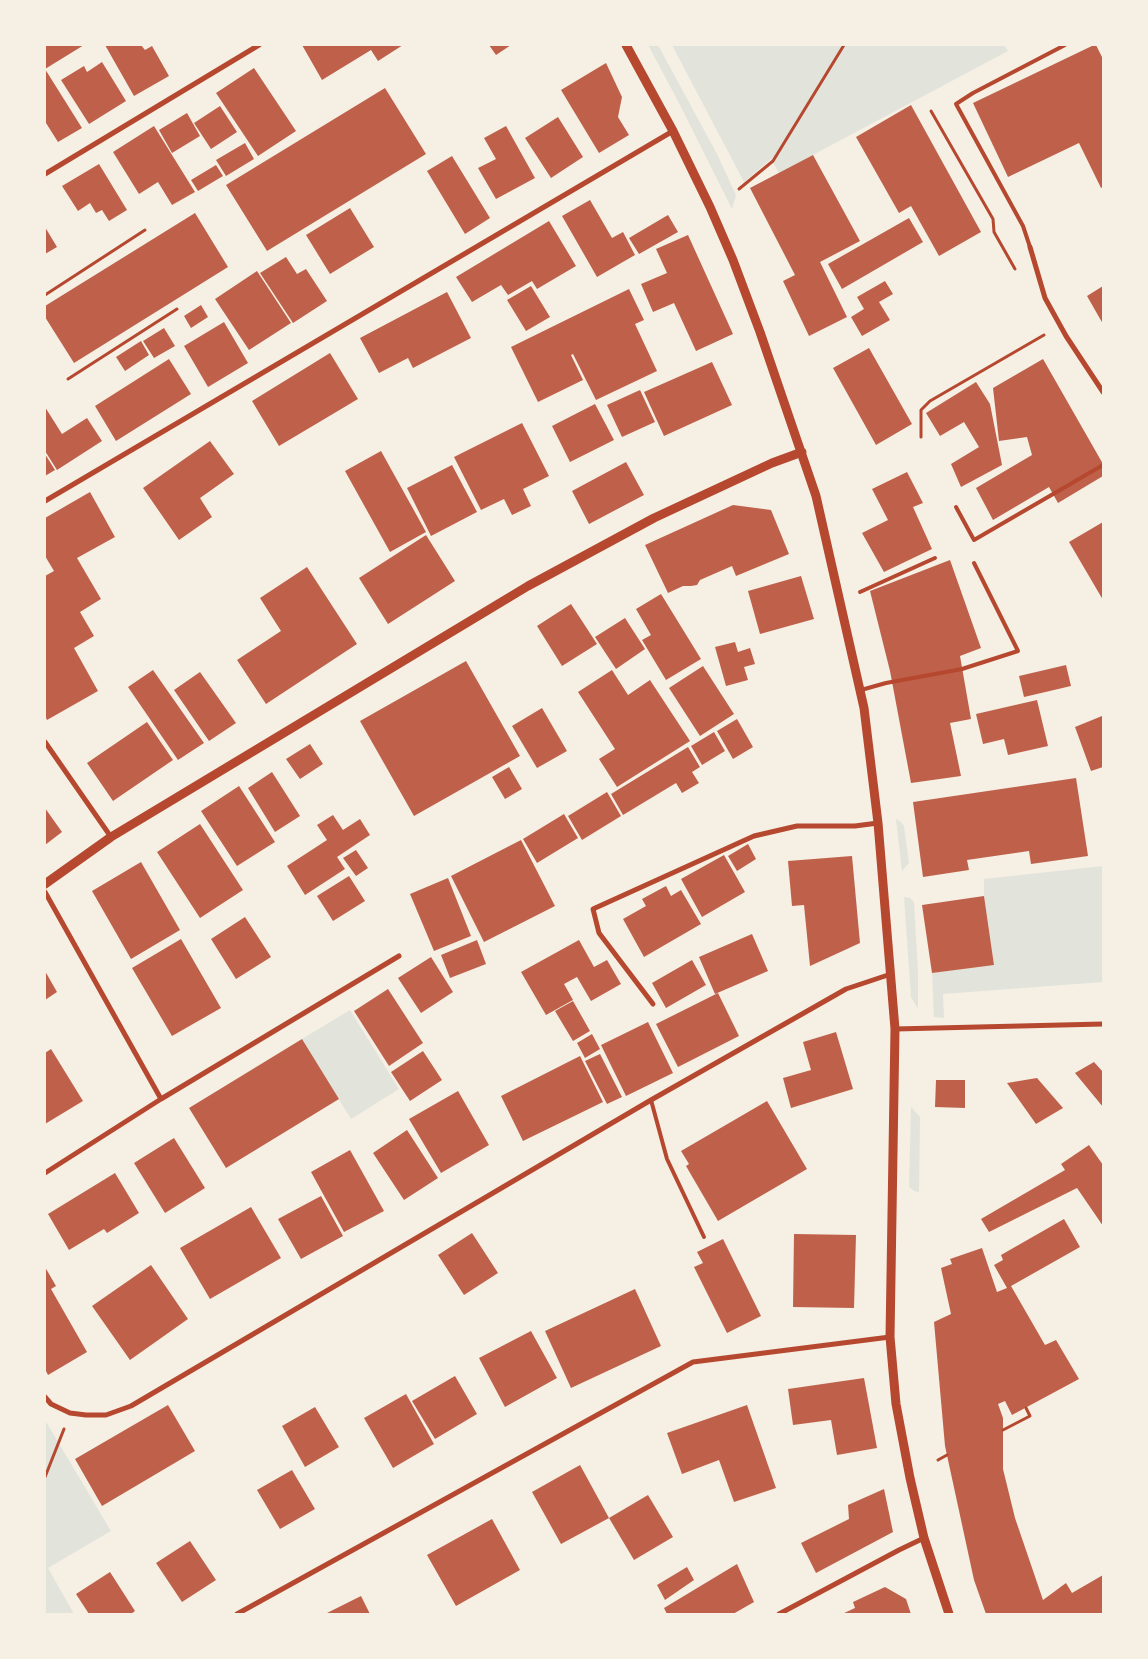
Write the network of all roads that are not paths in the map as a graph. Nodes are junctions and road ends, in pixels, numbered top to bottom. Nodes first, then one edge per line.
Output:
1 (259, 45) edge
2 (626, 45) edge
3 (1065, 45) edge
4 (673, 131) junction
5 (45, 174) edge
6 (1030, 247) joint
7 (1103, 392) edge
8 (802, 452) junction
9 (1103, 465) edge
10 (45, 501) edge
11 (956, 507) dead end
12 (935, 558) dead end
13 (974, 563) dead end
14 (860, 592) dead end
15 (859, 690) junction
16 (45, 742) edge
17 (878, 823) junction
18 (111, 836) junction
19 (45, 884) edge
20 (45, 892) edge
21 (399, 956) dead end
22 (891, 974) junction
23 (652, 1004) dead end
24 (1103, 1024) edge
25 (895, 1029) junction
26 (161, 1099) junction
27 (651, 1100) junction
28 (45, 1173) edge
29 (704, 1237) dead end
30 (890, 1336) junction
31 (45, 1397) edge
32 (924, 1538) junction
33 (237, 1614) edge
34 (779, 1614) edge
35 (949, 1614) edge

1 - 5 street
2 - 4 street
3 - 6 lane
4 - 8 street
4 - 10 street
6 - 7 street
8 - 15 street
8 - 18 street
9 - 11 lane
12 - 14 lane
13 - 15 lane
15 - 17 street
16 - 18 street
17 - 22 street
17 - 23 street
18 - 19 street
20 - 26 street
21 - 26 street
22 - 25 street
22 - 27 street
24 - 25 street
25 - 30 street
26 - 28 street
27 - 29 lane
27 - 31 street
30 - 32 street
30 - 33 street
32 - 34 street
32 - 35 street

